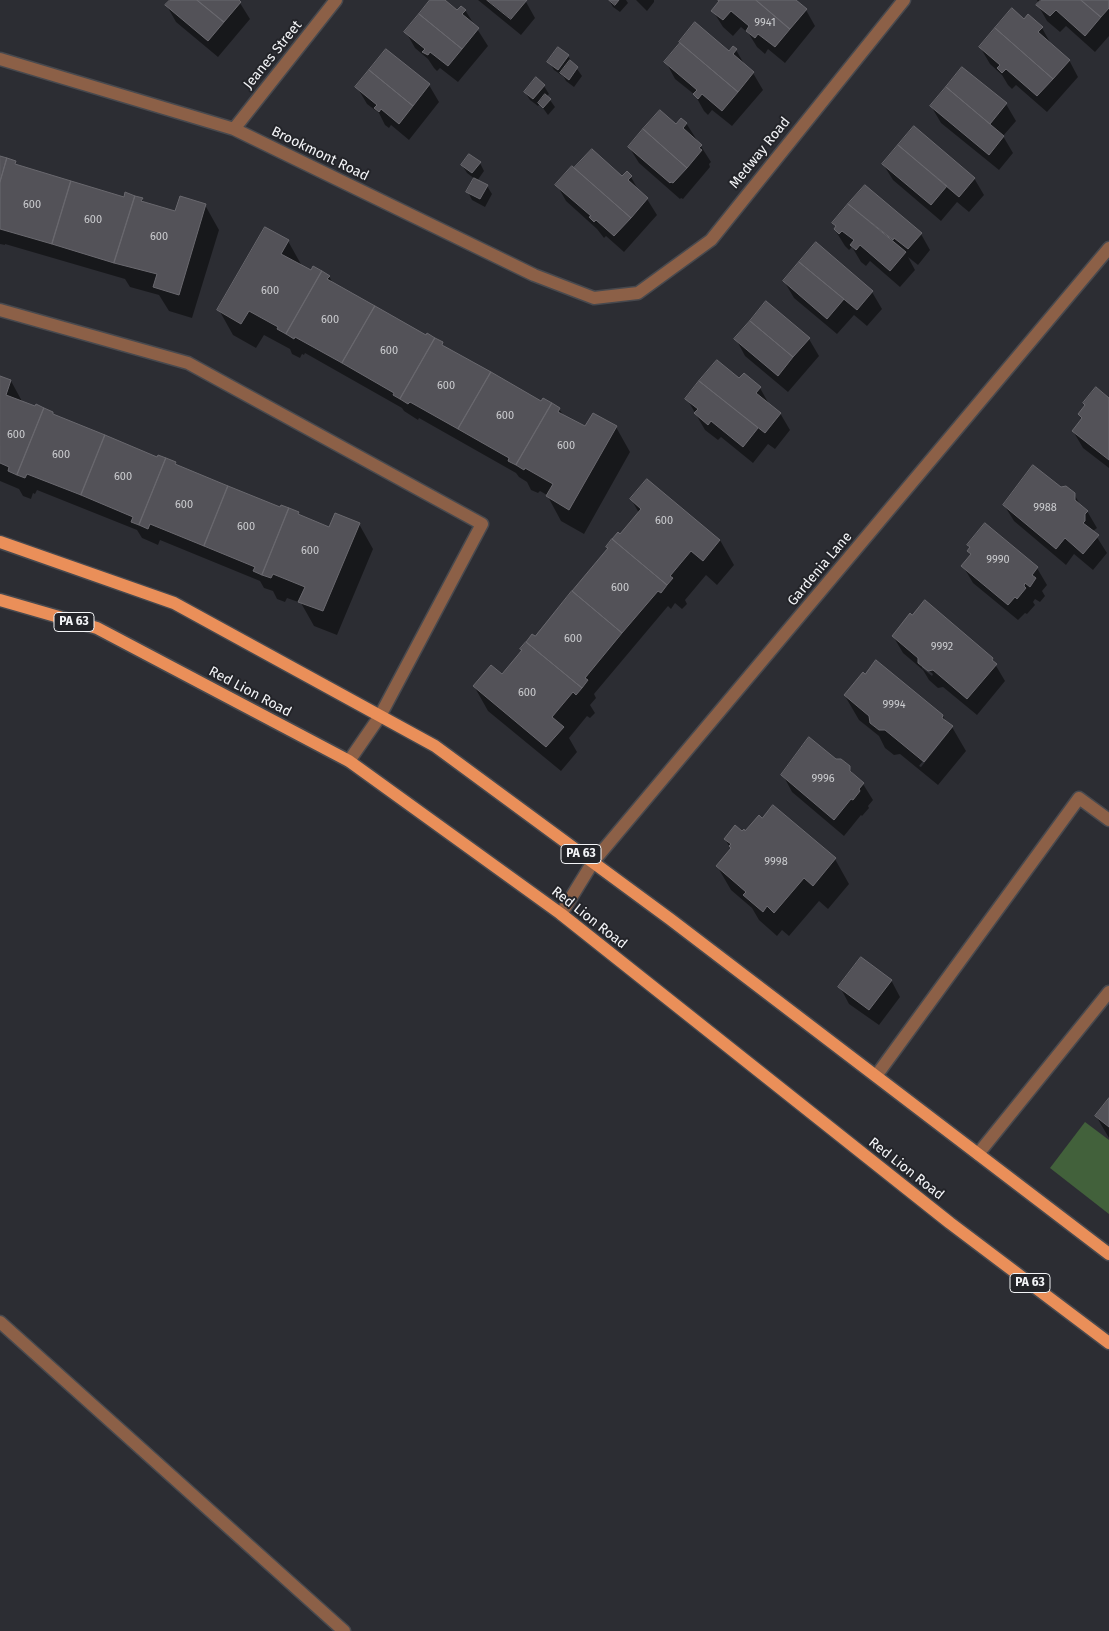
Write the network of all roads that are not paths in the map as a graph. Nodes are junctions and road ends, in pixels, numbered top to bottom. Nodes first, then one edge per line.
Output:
1 (336, 0) edge
2 (904, 0) edge
3 (0, 60) edge
4 (234, 129) junction
5 (1109, 248) edge
6 (618, 295) joint
7 (0, 310) edge
8 (0, 542) edge
9 (0, 600) edge
10 (380, 716) junction
11 (349, 761) junction
12 (1109, 820) edge
13 (593, 862) junction
14 (561, 914) junction
15 (1109, 992) edge
16 (876, 1076) junction
17 (978, 1154) junction
18 (1109, 1254) edge
19 (0, 1322) edge
20 (1109, 1343) edge
21 (344, 1631) edge

1 - 4 street, Jeanes Street
2 - 6 street, Medway Road
3 - 4 street, Brookmont Road
4 - 6 street, Brookmont Road
5 - 13 street, Gardenia Lane
7 - 10 street
8 - 10 main road, PA 63
9 - 11 main road, Red Lion Road / PA 63
10 - 11 street
10 - 13 main road, PA 63
11 - 14 main road, Red Lion Road / PA 63
12 - 16 street
13 - 14 street, Gardenia Lane
13 - 16 main road, PA 63
14 - 20 main road, Red Lion Road / PA 63
15 - 17 street
16 - 17 main road, PA 63
17 - 18 main road, PA 63
19 - 21 street

